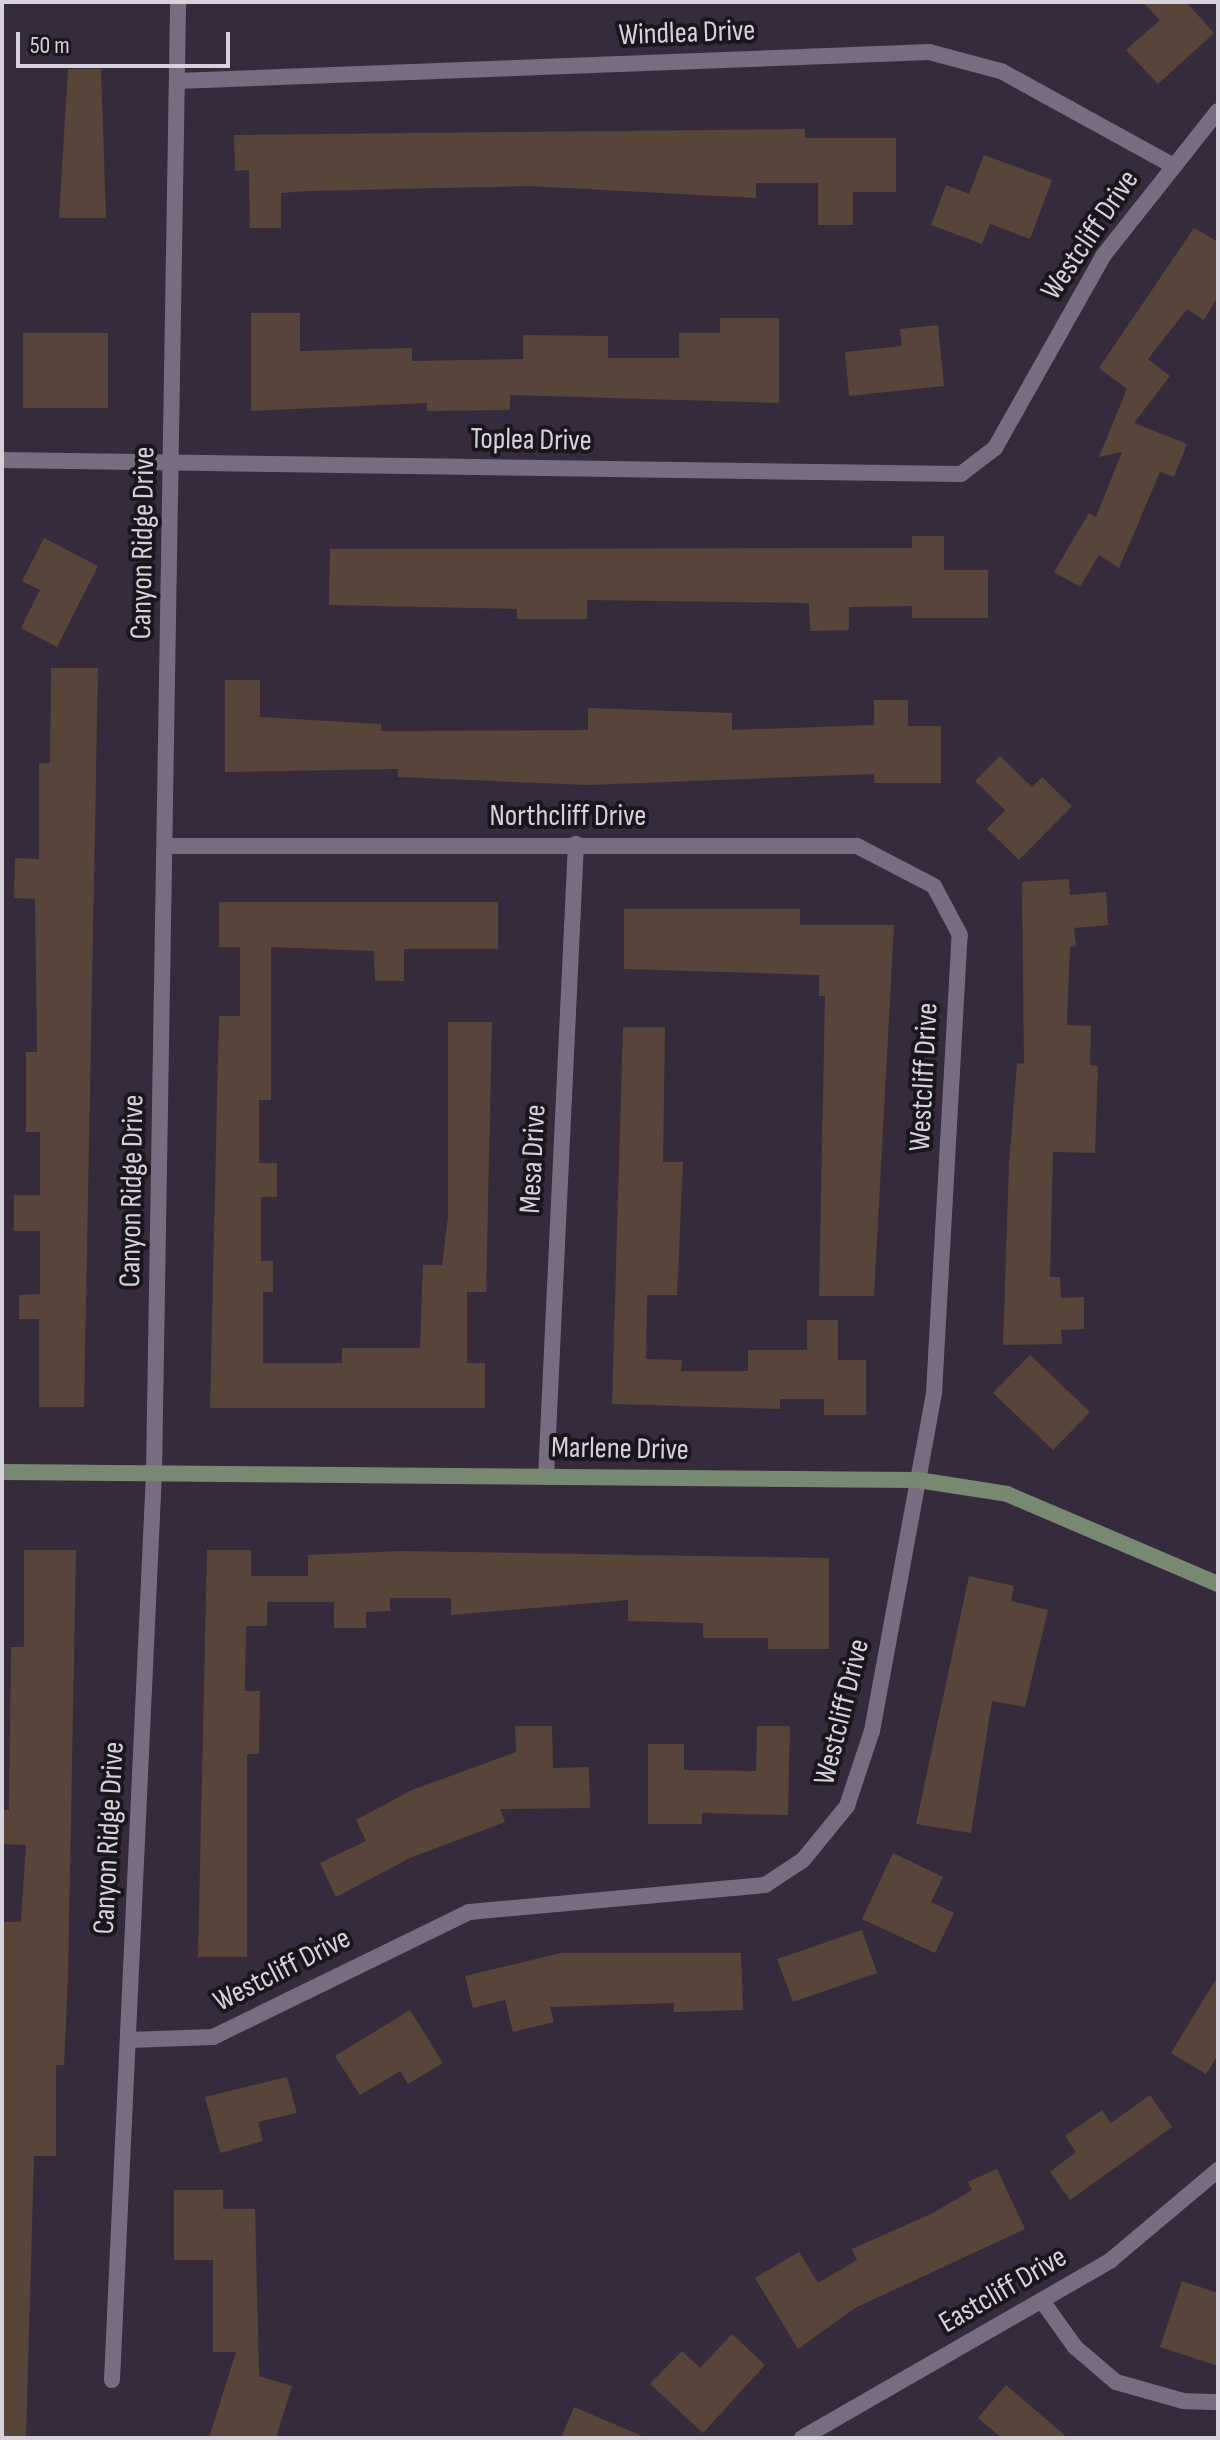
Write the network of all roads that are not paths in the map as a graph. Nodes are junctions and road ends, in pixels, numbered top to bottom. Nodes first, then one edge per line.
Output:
1 (178, 2) edge
2 (178, 81) junction
3 (1218, 111) edge
4 (1172, 165) junction
5 (1019, 399) joint
6 (2, 460) edge
7 (172, 463) junction
8 (576, 844) junction
9 (167, 846) junction
10 (950, 904) joint
11 (2, 1472) edge
12 (154, 1472) junction
13 (546, 1477) junction
14 (918, 1480) junction
15 (1218, 1584) edge
16 (128, 2040) junction
17 (1218, 2170) edge
18 (1042, 2301) junction
19 (112, 2380) dead end
20 (1218, 2402) edge
21 (802, 2438) edge

1 - 2 street, Canyon Ridge Drive
2 - 4 street, Windlea Drive
2 - 7 street, Canyon Ridge Drive
3 - 4 street, Westcliff Drive
4 - 5 street, Westcliff Drive
5 - 7 street, Toplea Drive
6 - 7 street, Toplea Drive
7 - 9 street, Canyon Ridge Drive
8 - 9 street, Northcliff Drive
8 - 10 street, Northcliff Drive
8 - 13 street, Mesa Drive
9 - 12 street, Canyon Ridge Drive
10 - 14 street, Westcliff Drive
11 - 12 street, Marlene Drive
12 - 13 street, Marlene Drive
12 - 16 street, Canyon Ridge Drive
13 - 14 street, Marlene Drive
14 - 15 street, Marlene Drive
14 - 16 street, Westcliff Drive
16 - 19 street, Canyon Ridge Drive
17 - 18 street, Eastcliff Drive
18 - 20 street
18 - 21 street, Eastcliff Drive

